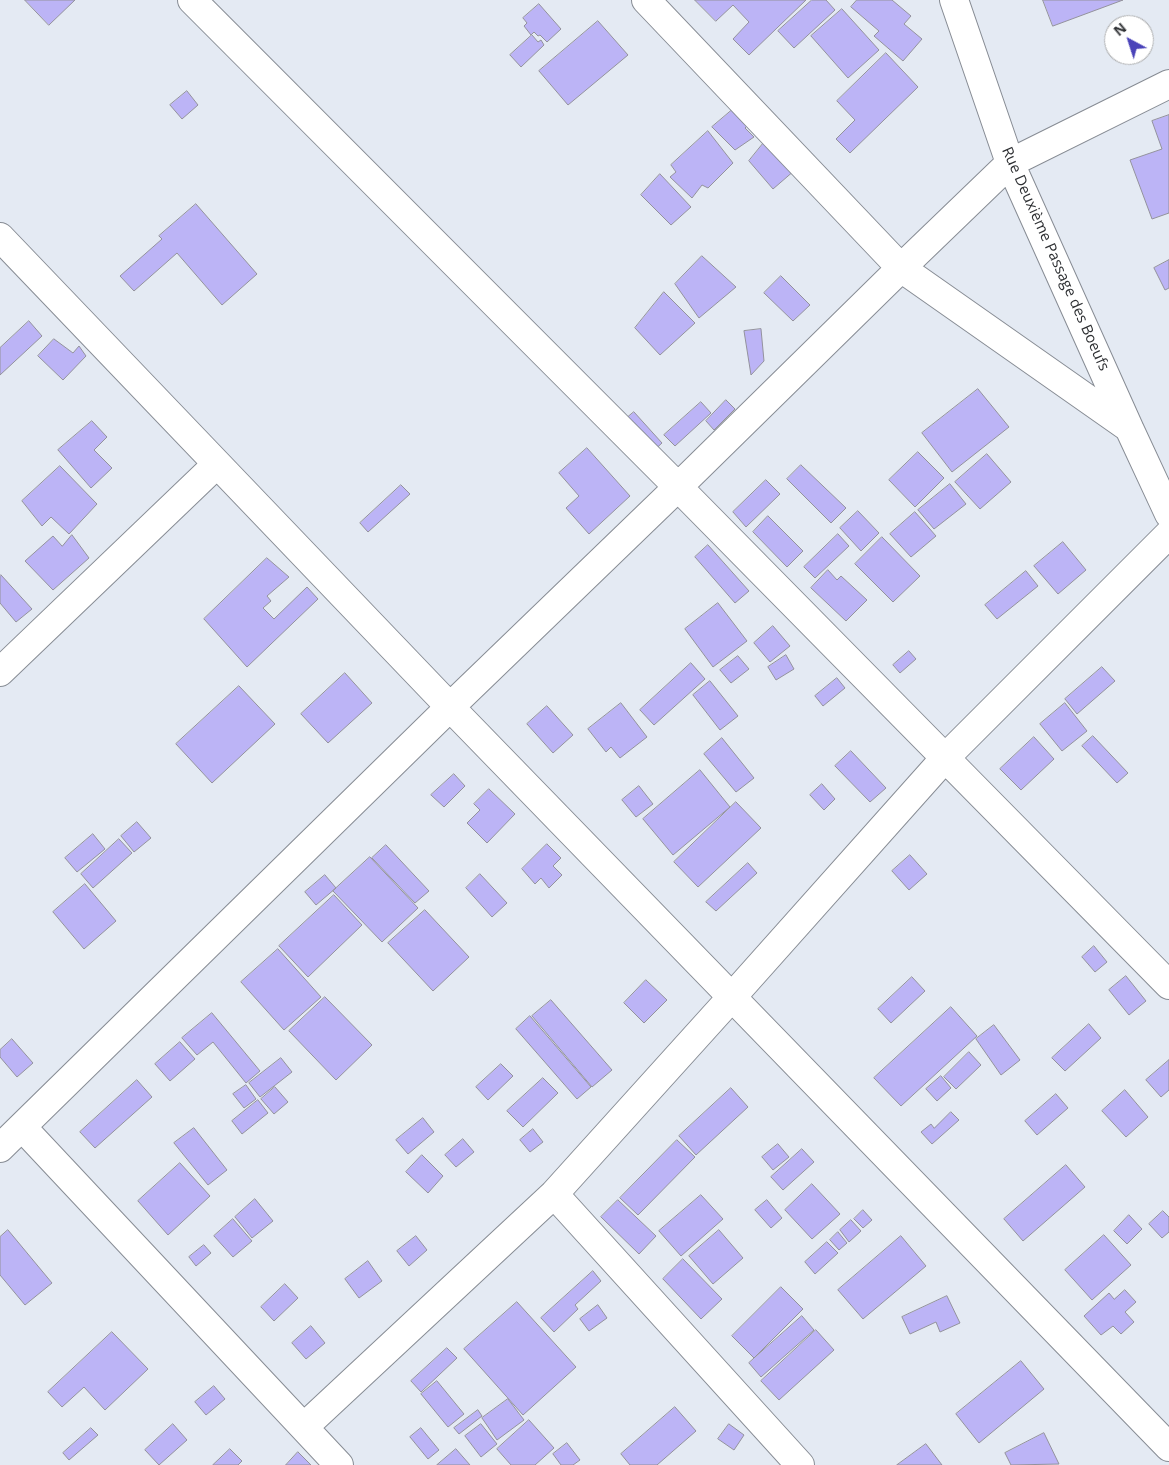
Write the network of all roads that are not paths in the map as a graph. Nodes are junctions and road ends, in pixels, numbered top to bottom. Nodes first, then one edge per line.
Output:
1 (192, 0) edge
2 (646, 0) edge
3 (954, 0) edge
4 (1169, 84) edge
5 (1010, 163) junction
6 (0, 238) edge
7 (901, 268) junction
8 (1129, 428) junction
9 (217, 464) junction
10 (678, 488) junction
11 (1169, 514) edge
12 (1169, 534) edge
13 (1, 669) edge
14 (450, 707) junction
15 (945, 758) junction
16 (1169, 984) edge
17 (731, 998) junction
18 (22, 1127) junction
19 (0, 1148) edge
20 (554, 1194) junction
21 (304, 1426) junction
22 (1169, 1447) edge
23 (339, 1465) edge
24 (800, 1465) edge

1 - 10 street
2 - 7 street
3 - 5 street, Rue Deuxième Passage des Boeufs
4 - 5 street
5 - 7 street
5 - 8 street, Rue Deuxième Passage des Boeufs
6 - 9 street
7 - 8 street
7 - 10 street
8 - 11 street, Rue Deuxième Passage des Boeufs
9 - 13 street
9 - 14 street
10 - 14 street
10 - 15 street
12 - 15 street
14 - 17 street
14 - 18 street
15 - 16 street
15 - 17 street
17 - 20 street
17 - 22 street
18 - 19 street
18 - 21 street
20 - 21 street
20 - 24 street
21 - 23 street

